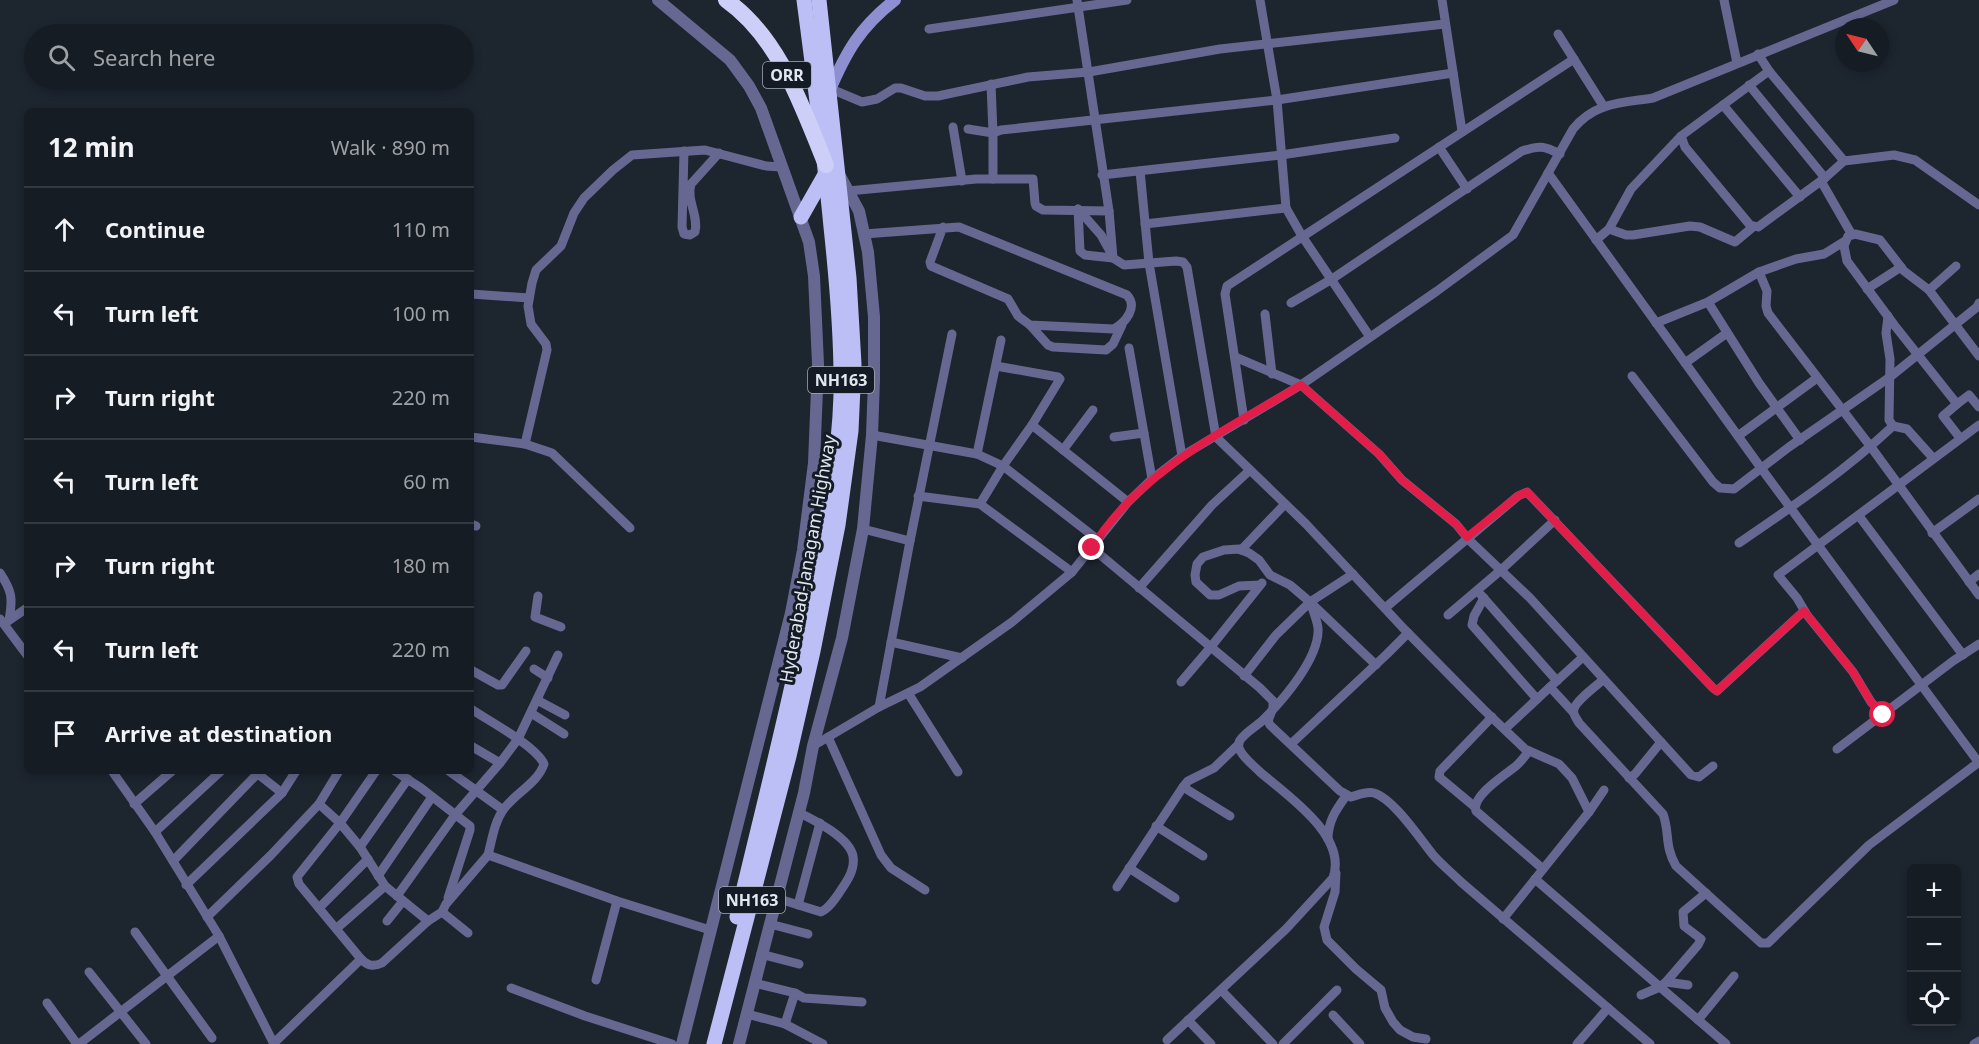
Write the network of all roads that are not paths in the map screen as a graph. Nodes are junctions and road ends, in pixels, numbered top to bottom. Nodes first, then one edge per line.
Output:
1 (658, 0) edge
2 (726, 0) edge
3 (804, 0) edge
4 (819, 0) edge
5 (896, 0) edge
6 (1127, 0) edge
7 (1260, 0) edge
8 (1442, 0) edge
9 (1724, 0) edge
10 (1894, 0) edge
11 (1078, 3) edge
12 (1445, 24) junction
13 (929, 29) dead end
14 (1558, 34) dead end
15 (1267, 45) junction
16 (1758, 54) junction
17 (1574, 59) junction
18 (1737, 63) junction
19 (1769, 71) junction
20 (1089, 72) junction
21 (1453, 73) junction
22 (991, 84) junction
23 (1749, 86) junction
24 (830, 92) junction
25 (1277, 100) junction
26 (1723, 105) junction
27 (1604, 106) junction
28 (1096, 120) junction
29 (953, 127) dead end
30 (968, 129) dead end
31 (1462, 131) junction
32 (993, 133) junction
33 (1681, 136) junction
34 (1395, 138) dead end
35 (1439, 147) junction
36 (684, 151) junction
37 (719, 153) junction
38 (1560, 154) junction
39 (1281, 155) junction
40 (1844, 161) junction
41 (781, 167) junction
42 (830, 171) junction
43 (1140, 171) junction
44 (1548, 173) junction
45 (1102, 175) junction
46 (993, 179) junction
47 (1823, 180) junction
48 (962, 181) junction
49 (1467, 189) junction
50 (848, 192) junction
51 (1800, 197) junction
52 (1979, 205) edge
53 (1286, 208) junction
54 (1078, 209) junction
55 (1109, 211) junction
56 (801, 217) junction
57 (1145, 224) junction
58 (943, 227) junction
59 (1753, 227) junction
60 (1609, 229) junction
61 (864, 234) junction
62 (1302, 236) junction
63 (1848, 238) junction
64 (1596, 240) junction
65 (1113, 258) junction
66 (1149, 263) junction
67 (1956, 266) dead end
68 (1901, 267) junction
69 (1759, 272) junction
70 (1332, 279) junction
71 (1867, 289) junction
72 (1929, 290) junction
73 (474, 294) edge
74 (529, 298) junction
75 (1291, 303) dead end
76 (1708, 303) junction
77 (1979, 303) edge
78 (1265, 314) dead end
79 (1888, 316) junction
80 (1656, 323) junction
81 (1955, 324) junction
82 (1030, 325) junction
83 (1122, 325) junction
84 (1727, 333) junction
85 (952, 334) dead end
86 (1370, 337) junction
87 (1001, 340) dead end
88 (1129, 348) dead end
89 (1918, 356) junction
90 (1979, 356) edge
91 (1235, 357) junction
92 (1685, 363) junction
93 (996, 366) junction
94 (1272, 374) junction
95 (1632, 376) dead end
96 (1890, 377) junction
97 (1816, 378) junction
98 (1301, 385) junction
99 (1957, 404) junction
100 (1979, 407) edge
101 (1777, 408) junction
102 (1093, 410) dead end
103 (1841, 411) junction
104 (1244, 420) junction
105 (1032, 425) junction
106 (1979, 425) edge
107 (1893, 426) junction
108 (1144, 433) junction
109 (872, 435) junction
110 (1738, 436) junction
111 (474, 437) edge
112 (1114, 437) dead end
113 (1216, 437) junction
114 (1960, 438) junction
115 (1800, 440) junction
116 (525, 444) junction
117 (930, 446) junction
118 (1871, 447) junction
119 (1063, 450) junction
120 (977, 454) junction
121 (1182, 456) junction
122 (1933, 458) junction
123 (1003, 466) junction
124 (1761, 468) junction
125 (1250, 470) junction
126 (1152, 479) junction
127 (1896, 485) junction
128 (918, 496) junction
129 (1979, 499) edge
130 (1128, 502) junction
131 (980, 504) junction
132 (1285, 504) junction
133 (1791, 507) junction
134 (1859, 516) junction
135 (1555, 520) junction
136 (630, 528) dead end
137 (863, 529) junction
138 (1932, 533) junction
139 (1467, 537) junction
140 (910, 541) junction
141 (1738, 543) dead end
142 (1094, 544) junction
143 (1820, 546) junction
144 (1241, 550) junction
145 (1501, 570) junction
146 (1072, 572) junction
147 (0, 573) edge
148 (1353, 574) junction
149 (1979, 574) edge
150 (1270, 575) junction
151 (1969, 582) junction
152 (1260, 585) junction
153 (1139, 588) junction
154 (1480, 594) junction
155 (1979, 595) edge
156 (538, 596) dead end
157 (1310, 602) junction
158 (1385, 608) junction
159 (24, 610) edge
160 (1804, 611) junction
161 (1448, 615) dead end
162 (4, 621) edge
163 (561, 627) dead end
164 (1408, 633) junction
165 (891, 642) junction
166 (1979, 644) edge
167 (1210, 648) junction
168 (24, 651) edge
169 (526, 651) dead end
170 (558, 655) dead end
171 (1963, 655) junction
172 (1583, 657) junction
173 (962, 658) junction
174 (1376, 665) junction
175 (534, 669) dead end
176 (474, 672) edge
177 (1244, 675) junction
178 (548, 678) junction
179 (1603, 680) junction
180 (1181, 682) dead end
181 (1553, 684) junction
182 (1921, 685) junction
183 (908, 693) junction
184 (1537, 699) junction
185 (537, 700) junction
186 (879, 707) junction
187 (1273, 708) junction
188 (474, 712) edge
189 (1573, 712) junction
190 (531, 713) junction
191 (565, 715) dead end
192 (1883, 715) junction
193 (1492, 717) junction
194 (1505, 729) junction
195 (564, 734) dead end
196 (828, 737) junction
197 (518, 740) junction
198 (1661, 742) junction
199 (1239, 744) junction
200 (1291, 744) junction
201 (813, 746) junction
202 (474, 748) edge
203 (1837, 749) dead end
204 (1529, 751) junction
205 (1979, 762) edge
206 (500, 763) junction
207 (1713, 766) dead end
208 (958, 772) dead end
209 (118, 774) edge
210 (168, 774) edge
211 (218, 774) edge
212 (258, 774) edge
213 (260, 774) edge
214 (294, 774) edge
215 (337, 774) edge
216 (373, 774) edge
217 (400, 774) edge
218 (452, 774) edge
219 (1629, 778) junction
220 (408, 779) junction
221 (1183, 787) junction
222 (476, 790) junction
223 (1604, 790) dead end
224 (282, 793) junction
225 (1346, 796) junction
226 (432, 797) junction
227 (134, 804) junction
228 (319, 804) junction
229 (1475, 807) junction
230 (503, 810) junction
231 (798, 812) junction
232 (1589, 812) junction
233 (455, 815) junction
234 (1230, 816) dead end
235 (340, 823) junction
236 (820, 823) junction
237 (1156, 826) junction
238 (155, 832) junction
239 (1328, 839) junction
240 (360, 847) junction
241 (488, 855) junction
242 (1203, 856) dead end
243 (368, 859) junction
244 (173, 861) junction
245 (1129, 868) junction
246 (1336, 869) junction
247 (1543, 869) junction
248 (378, 876) junction
249 (1535, 879) junction
250 (186, 885) junction
251 (385, 886) junction
252 (1117, 887) dead end
253 (925, 890) dead end
254 (1706, 893) junction
255 (776, 898) junction
256 (1175, 898) dead end
257 (400, 899) junction
258 (617, 901) junction
259 (798, 904) junction
260 (319, 908) junction
261 (444, 908) junction
262 (207, 917) junction
263 (1503, 919) junction
264 (387, 921) dead end
265 (428, 921) junction
266 (770, 924) junction
267 (338, 928) junction
268 (710, 930) junction
269 (135, 933) dead end
270 (468, 933) dead end
271 (808, 934) dead end
272 (219, 936) junction
273 (761, 954) junction
274 (361, 959) junction
275 (799, 964) dead end
276 (89, 972) dead end
277 (167, 976) junction
278 (1734, 976) dead end
279 (596, 981) dead end
280 (754, 982) junction
281 (1663, 985) junction
282 (1688, 985) dead end
283 (511, 988) dead end
284 (1221, 990) junction
285 (1337, 990) dead end
286 (795, 993) junction
287 (1641, 995) dead end
288 (862, 1002) dead end
289 (47, 1003) dead end
290 (1608, 1008) junction
291 (122, 1011) junction
292 (747, 1014) junction
293 (1333, 1015) dead end
294 (1188, 1020) junction
295 (1698, 1020) junction
296 (785, 1024) junction
297 (212, 1038) dead end
298 (1167, 1040) dead end
299 (1426, 1040) dead end
300 (1979, 1041) edge
301 (78, 1044) edge
302 (146, 1044) edge
303 (274, 1044) edge
304 (672, 1044) edge
305 (682, 1044) edge
306 (704, 1044) edge
307 (714, 1044) edge
308 (739, 1044) edge
309 (823, 1044) edge
310 (1212, 1044) edge
311 (1273, 1044) edge
312 (1283, 1044) edge
313 (1360, 1044) edge
314 (1577, 1044) edge
315 (1650, 1044) edge
316 (1726, 1044) edge
317 (1974, 1044) edge

1 - 41 street
2 - 42 highway, ORR
3 - 42 highway, Hyderabad-Janagam Highway / NH163
4 - 24 highway, Hyderabad-Janagam Highway / NH163
5 - 24 main road
6 - 11 street
7 - 15 street
8 - 12 street
9 - 18 street
10 - 16 street
11 - 13 street
11 - 20 street
12 - 15 street
12 - 21 street
14 - 17 street
15 - 20 street
15 - 25 street
16 - 18 street
16 - 19 street
17 - 27 street
17 - 31 street
18 - 27 street
19 - 23 street
19 - 40 street
20 - 22 street
20 - 28 street
21 - 25 street
21 - 31 street
22 - 24 street
22 - 32 street
23 - 26 street
23 - 47 street
24 - 42 highway, Hyderabad-Janagam Highway / NH163
25 - 28 street
25 - 39 street
26 - 33 street
26 - 51 street
27 - 38 street
28 - 32 street
28 - 45 street
29 - 48 street
30 - 32 street
31 - 35 street
32 - 46 street
33 - 59 street
33 - 60 street
34 - 39 street
35 - 49 street
35 - 62 street
36 - 37 street
36 - 37 street
36 - 74 street
37 - 41 street
38 - 44 street
38 - 49 street
39 - 43 street
39 - 53 street
40 - 47 street
40 - 52 street
41 - 56 street
42 - 50 street
42 - 56 highway
42 - 306 highway, Hyderabad-Janagam Highway / NH163
42 - 307 highway, Hyderabad-Janagam Highway / NH163
43 - 45 street
43 - 57 street
44 - 64 street
44 - 86 street
45 - 55 street
46 - 48 street
46 - 54 street
47 - 51 street
47 - 63 street
48 - 50 street
49 - 70 street
50 - 61 street
51 - 59 street
53 - 57 street
53 - 62 street
54 - 55 street
54 - 65 street
54 - 65 street
55 - 65 street
56 - 268 street
57 - 66 street
58 - 61 street
58 - 82 street
58 - 83 street
59 - 60 street
60 - 64 street
61 - 109 street
62 - 70 street
62 - 91 street
63 - 68 street
63 - 69 street
63 - 71 street
64 - 80 street
65 - 66 street
66 - 113 street
66 - 121 street
67 - 72 street
68 - 71 street
68 - 72 street
69 - 76 street
69 - 97 street
70 - 75 street
70 - 86 street
71 - 79 street
72 - 81 street
73 - 74 street
74 - 116 street
76 - 80 street
76 - 84 street
77 - 81 street
78 - 94 street
79 - 89 street
79 - 96 street
80 - 92 street
81 - 89 street
81 - 90 street
82 - 83 street
82 - 83 street
84 - 92 street
84 - 101 street
85 - 117 street
86 - 98 street
87 - 93 street
88 - 108 street
89 - 96 street
89 - 99 street
91 - 94 street
91 - 104 street
92 - 110 street
93 - 105 street
93 - 120 street
94 - 98 street
95 - 124 street
96 - 103 street
96 - 107 street
97 - 101 street
97 - 103 street
98 - 104 street
98 - 139 street
99 - 100 street
99 - 114 street
101 - 110 street
101 - 115 street
102 - 119 street
103 - 115 street
103 - 118 street
104 - 113 street
105 - 119 street
105 - 123 street
106 - 114 street
107 - 118 street
107 - 122 street
108 - 112 street
108 - 126 street
109 - 117 street
109 - 137 street
110 - 124 street
111 - 116 street
113 - 121 street
113 - 125 street
114 - 122 street
115 - 124 street
116 - 136 street
117 - 120 street
117 - 128 street
118 - 127 street
118 - 133 street
119 - 130 street
120 - 123 street
121 - 126 street
122 - 127 street
123 - 131 street
123 - 142 street
124 - 133 street
125 - 132 street
125 - 153 street
126 - 130 street
127 - 134 street
127 - 138 street
128 - 131 street
128 - 140 street
129 - 138 street
130 - 142 street
131 - 146 street
132 - 144 street
132 - 148 street
133 - 141 street
133 - 143 street
134 - 143 street
134 - 171 street
135 - 139 street
135 - 145 street
135 - 160 street
137 - 140 street
137 - 201 street
138 - 151 street
139 - 145 street
139 - 158 street
140 - 165 street
142 - 146 street
142 - 153 street
143 - 160 street
143 - 182 street
144 - 150 street
144 - 152 street
145 - 154 street
145 - 172 street
146 - 173 street
147 - 162 street
148 - 157 street
148 - 158 street
149 - 151 street
150 - 152 street
150 - 157 street
151 - 155 street
152 - 167 street
153 - 167 street
154 - 161 street
154 - 181 street
154 - 184 street
156 - 163 street
157 - 174 street
157 - 177 street
157 - 187 street
158 - 164 street
159 - 162 street
160 - 192 street
162 - 168 street
164 - 174 street
164 - 193 street
165 - 173 street
165 - 186 street
166 - 171 street
167 - 177 street
167 - 180 street
169 - 176 street
170 - 178 street
171 - 182 street
172 - 179 street
172 - 181 street
173 - 183 street
174 - 200 street
175 - 178 street
177 - 187 street
178 - 185 street
179 - 189 street
179 - 198 street
181 - 184 street
181 - 189 street
182 - 192 street
182 - 205 street
183 - 186 street
183 - 208 street
184 - 194 street
185 - 190 street
185 - 191 street
186 - 196 street
187 - 199 street
187 - 200 street
188 - 197 street
189 - 219 street
190 - 195 street
190 - 197 street
192 - 203 street
193 - 194 street
193 - 229 street
194 - 204 street
196 - 201 street
196 - 253 street
197 - 206 street
197 - 230 street
198 - 207 street
198 - 219 street
199 - 221 street
199 - 239 street
200 - 225 street
201 - 231 street
202 - 206 street
204 - 229 street
204 - 232 street
205 - 254 street
206 - 222 street
209 - 227 street
210 - 227 street
211 - 238 street
212 - 244 street
213 - 224 street
214 - 224 street
215 - 228 street
216 - 235 street
217 - 220 street
218 - 222 street
219 - 254 street
220 - 226 street
220 - 240 street
221 - 234 street
221 - 237 street
222 - 230 street
222 - 233 street
223 - 232 street
224 - 250 street
225 - 239 street
225 - 263 street
226 - 233 street
226 - 248 street
227 - 238 street
228 - 235 street
228 - 262 street
229 - 247 street
230 - 241 street
231 - 236 street
231 - 255 street
232 - 247 street
233 - 257 street
233 - 261 street
235 - 240 street
235 - 260 street
236 - 259 street
236 - 259 street
237 - 242 street
237 - 245 street
238 - 244 street
239 - 246 street
240 - 243 street
241 - 258 street
241 - 261 street
243 - 248 street
243 - 260 street
244 - 250 street
245 - 252 street
245 - 256 street
246 - 284 street
246 - 299 street
247 - 249 street
248 - 251 street
249 - 263 street
249 - 281 street
250 - 262 street
251 - 257 street
251 - 267 street
254 - 281 street
255 - 259 street
255 - 266 street
257 - 264 street
257 - 265 street
258 - 268 street
258 - 279 street
260 - 267 street
261 - 265 street
261 - 270 street
262 - 272 street
263 - 290 street
265 - 274 street
266 - 271 street
266 - 273 street
267 - 274 street
268 - 305 street
269 - 277 street
272 - 277 street
272 - 303 street
273 - 275 street
273 - 280 street
274 - 303 street
276 - 291 street
277 - 291 street
277 - 297 street
278 - 295 street
280 - 286 street
280 - 292 street
281 - 282 street
281 - 287 street
281 - 295 street
283 - 304 street
284 - 294 street
284 - 311 street
285 - 312 street
286 - 288 street
286 - 296 street
289 - 301 street
290 - 314 street
290 - 315 street
291 - 301 street
291 - 302 street
292 - 296 street
292 - 308 street
293 - 313 street
294 - 298 street
294 - 310 street
295 - 316 street
296 - 309 street
300 - 317 street

